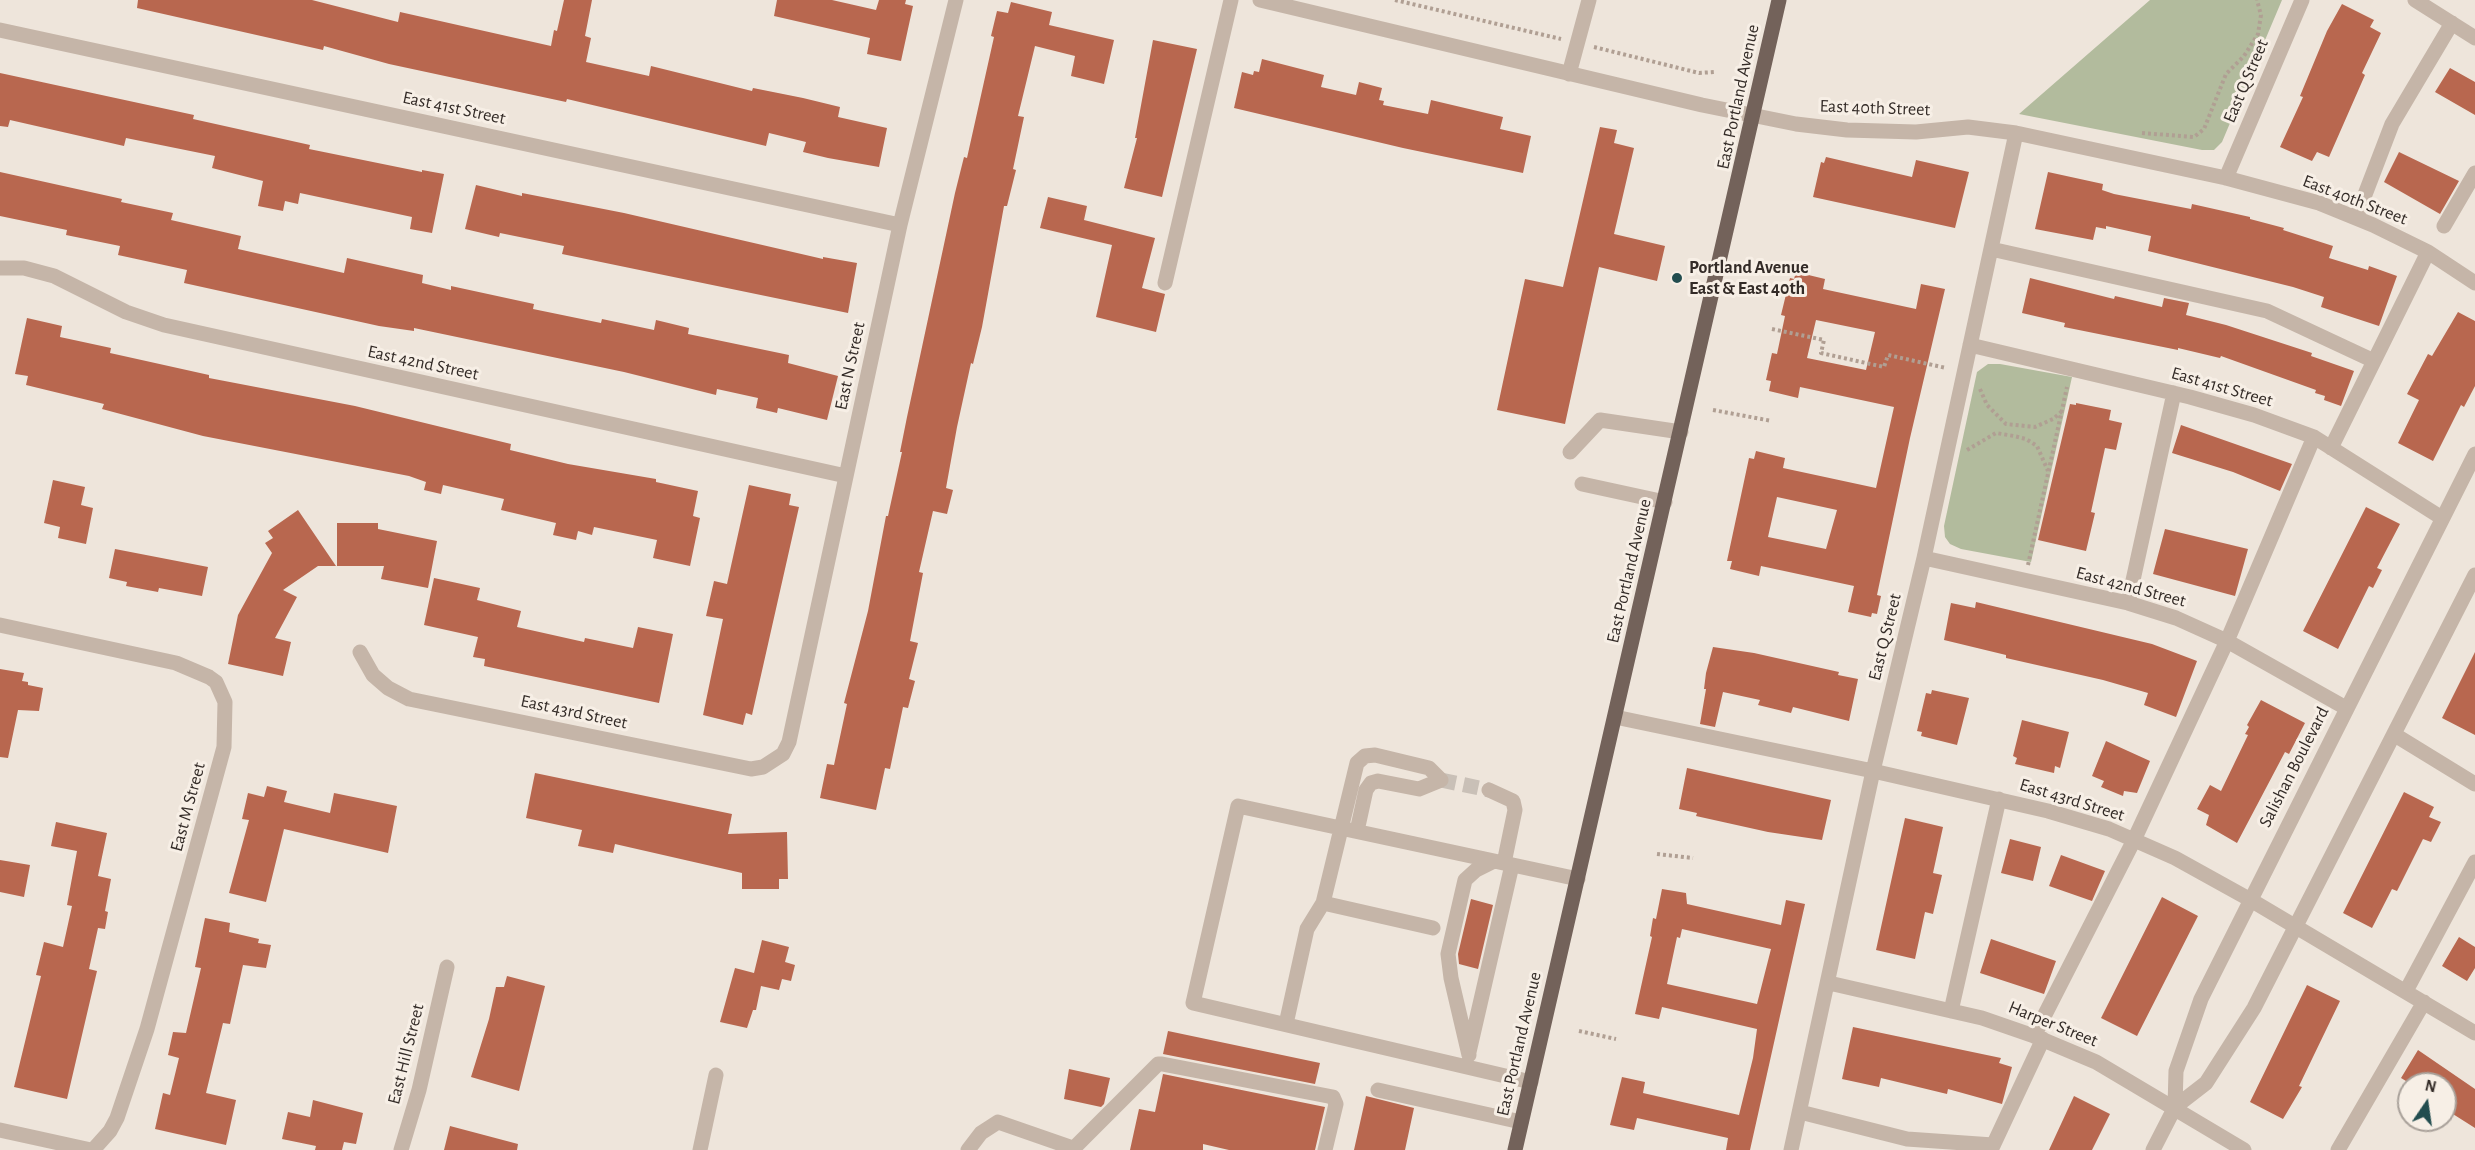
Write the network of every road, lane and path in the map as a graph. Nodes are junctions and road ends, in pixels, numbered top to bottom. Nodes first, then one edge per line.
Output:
1 (956, 0) edge
2 (1231, 0) edge
3 (1260, 0) edge
4 (1395, 0) edge
5 (1588, 0) edge
6 (1779, 0) edge
7 (2257, 0) edge
8 (2302, 0) edge
9 (2423, 2) edge
10 (2452, 23) junction
11 (0, 30) edge
12 (2475, 38) edge
13 (1577, 43) junction
14 (1714, 72) dead end
15 (1569, 74) junction
16 (1755, 115) junction
17 (2016, 133) junction
18 (2142, 133) dead end
19 (2475, 173) edge
20 (2226, 178) junction
21 (2356, 218) junction
22 (900, 225) junction
23 (2444, 226) dead end
24 (1991, 249) junction
25 (2428, 252) junction
26 (0, 268) edge
27 (1166, 283) dead end
28 (2475, 283) edge
29 (1772, 329) dead end
30 (1970, 345) junction
31 (2374, 361) junction
32 (1946, 368) dead end
33 (2071, 369) junction
34 (1980, 389) dead end
35 (2174, 393) junction
36 (1713, 410) dead end
37 (2061, 412) junction
38 (1772, 421) dead end
39 (2016, 426) junction
40 (1681, 432) junction
41 (2014, 436) junction
42 (2314, 437) junction
43 (2331, 448) junction
44 (1967, 450) dead end
45 (1570, 452) dead end
46 (2475, 454) edge
47 (2048, 472) junction
48 (846, 476) junction
49 (1582, 484) dead end
50 (1665, 502) junction
51 (2442, 518) junction
52 (1924, 558) junction
53 (2475, 575) edge
54 (2025, 580) junction
55 (2128, 603) junction
56 (0, 625) edge
57 (2227, 641) junction
58 (360, 652) dead end
59 (2346, 708) junction
60 (1615, 717) junction
61 (2395, 735) junction
62 (789, 742) joint
63 (1873, 771) junction
64 (2475, 784) edge
65 (1489, 790) tunnel mouth
66 (1999, 799) junction
67 (1340, 828) junction
68 (1357, 831) junction
69 (2133, 840) junction
70 (1657, 854) dead end
71 (1693, 858) dead end
72 (2475, 862) edge
73 (1503, 863) junction
74 (1578, 879) junction
75 (2249, 899) junction
76 (1323, 903) junction
77 (2297, 926) junction
78 (1433, 928) dead end
79 (447, 967) dead end
80 (1829, 983) junction
81 (2406, 991) junction
82 (2424, 1002) junction
83 (1951, 1011) junction
84 (1286, 1024) junction
85 (1579, 1031) dead end
86 (2475, 1033) edge
87 (2039, 1037) junction
88 (1616, 1039) dead end
89 (1467, 1060) junction
90 (716, 1075) dead end
91 (1531, 1083) junction
92 (1378, 1090) dead end
93 (2175, 1107) junction
94 (1800, 1112) junction
95 (1521, 1122) junction
96 (0, 1130) edge
97 (1906, 1144) edge
98 (1992, 1147) edge
99 (1073, 1149) edge
100 (92, 1150) edge
101 (401, 1150) edge
102 (700, 1150) edge
103 (968, 1150) edge
104 (1325, 1150) edge
105 (1515, 1150) edge
106 (1791, 1150) edge
107 (2153, 1150) edge
108 (2244, 1150) edge
109 (2338, 1150) edge

1 - 22 street, East N Street
2 - 27 street
3 - 15 street, East 40th Street
4 - 13 path
5 - 13 street
6 - 16 main road, East Portland Avenue
7 - 18 path
8 - 20 street, East Q Street
9 - 10 street
10 - 12 street
10 - 21 street
11 - 22 street, East 41st Street
13 - 14 path
13 - 15 street
15 - 16 street, East 40th Street
16 - 17 street, East 40th Street
16 - 40 main road, East Portland Avenue
17 - 20 street, East 40th Street
17 - 24 street, East Q Street
19 - 23 street
20 - 21 street, East 40th Street
21 - 25 street, East 40th Street
22 - 48 street, East N Street
24 - 30 street, East Q Street
24 - 31 street
25 - 28 street, East 40th Street
25 - 31 street
26 - 48 street, East 42nd Street
29 - 32 path
30 - 33 street, East 41st Street
30 - 52 street, East Q Street
31 - 43 street
33 - 35 street, East 41st Street
33 - 37 path
34 - 39 path
35 - 42 street, East 41st Street
35 - 55 street
36 - 38 path
37 - 39 path
37 - 47 path
39 - 41 path
40 - 45 street
40 - 50 main road, East Portland Avenue
41 - 44 path
41 - 47 path
42 - 43 street, East 41st Street
42 - 57 street
43 - 51 street, East 41st Street
46 - 51 street, Salishan Boulevard
47 - 54 path
48 - 62 street, East N Street
49 - 50 street
50 - 60 main road, East Portland Avenue
51 - 59 street, Salishan Boulevard
52 - 54 street, East 42nd Street
52 - 63 street, East Q Street
53 - 61 street, Salishan Boulevard
54 - 55 street, East 42nd Street
55 - 57 street, East 42nd Street
56 - 100 street, East M Street
57 - 59 street, East 42nd Street
57 - 69 street
58 - 62 street, East 43rd Street
59 - 75 street, Salishan Boulevard
60 - 63 street, East 43rd Street
60 - 74 main road, East Portland Avenue
61 - 64 street
61 - 77 street, Salishan Boulevard
63 - 66 street, East 43rd Street
63 - 80 street, East Q Street
65 - 73 street
66 - 69 street, East 43rd Street
66 - 83 street
67 - 68 street
67 - 68 street
67 - 76 street
67 - 84 street
68 - 73 street
69 - 75 street, East 43rd Street
69 - 87 street
70 - 71 path
72 - 81 street
73 - 74 street
73 - 89 street
73 - 89 street
74 - 91 main road, East Portland Avenue
75 - 77 street, East 43rd Street
75 - 93 street, Salishan Boulevard
76 - 78 street
76 - 84 street
77 - 81 street, East 43rd Street
77 - 93 street, Salishan Boulevard
79 - 101 street, East Hill Street
80 - 83 street, Harper Street
80 - 94 street, East Q Street
81 - 82 street, East 43rd Street
82 - 86 street, East 43rd Street
82 - 109 street
83 - 87 street, Harper Street
84 - 89 street
85 - 88 path
87 - 93 street, Harper Street
87 - 98 street
89 - 91 street
90 - 102 street
91 - 95 main road, East Portland Avenue
92 - 95 street
93 - 107 street, Salishan Boulevard
93 - 108 street, Harper Street
94 - 97 street
94 - 106 street, East Q Street
95 - 105 main road, East Portland Avenue
96 - 100 street
97 - 98 street
99 - 103 street
99 - 104 street

